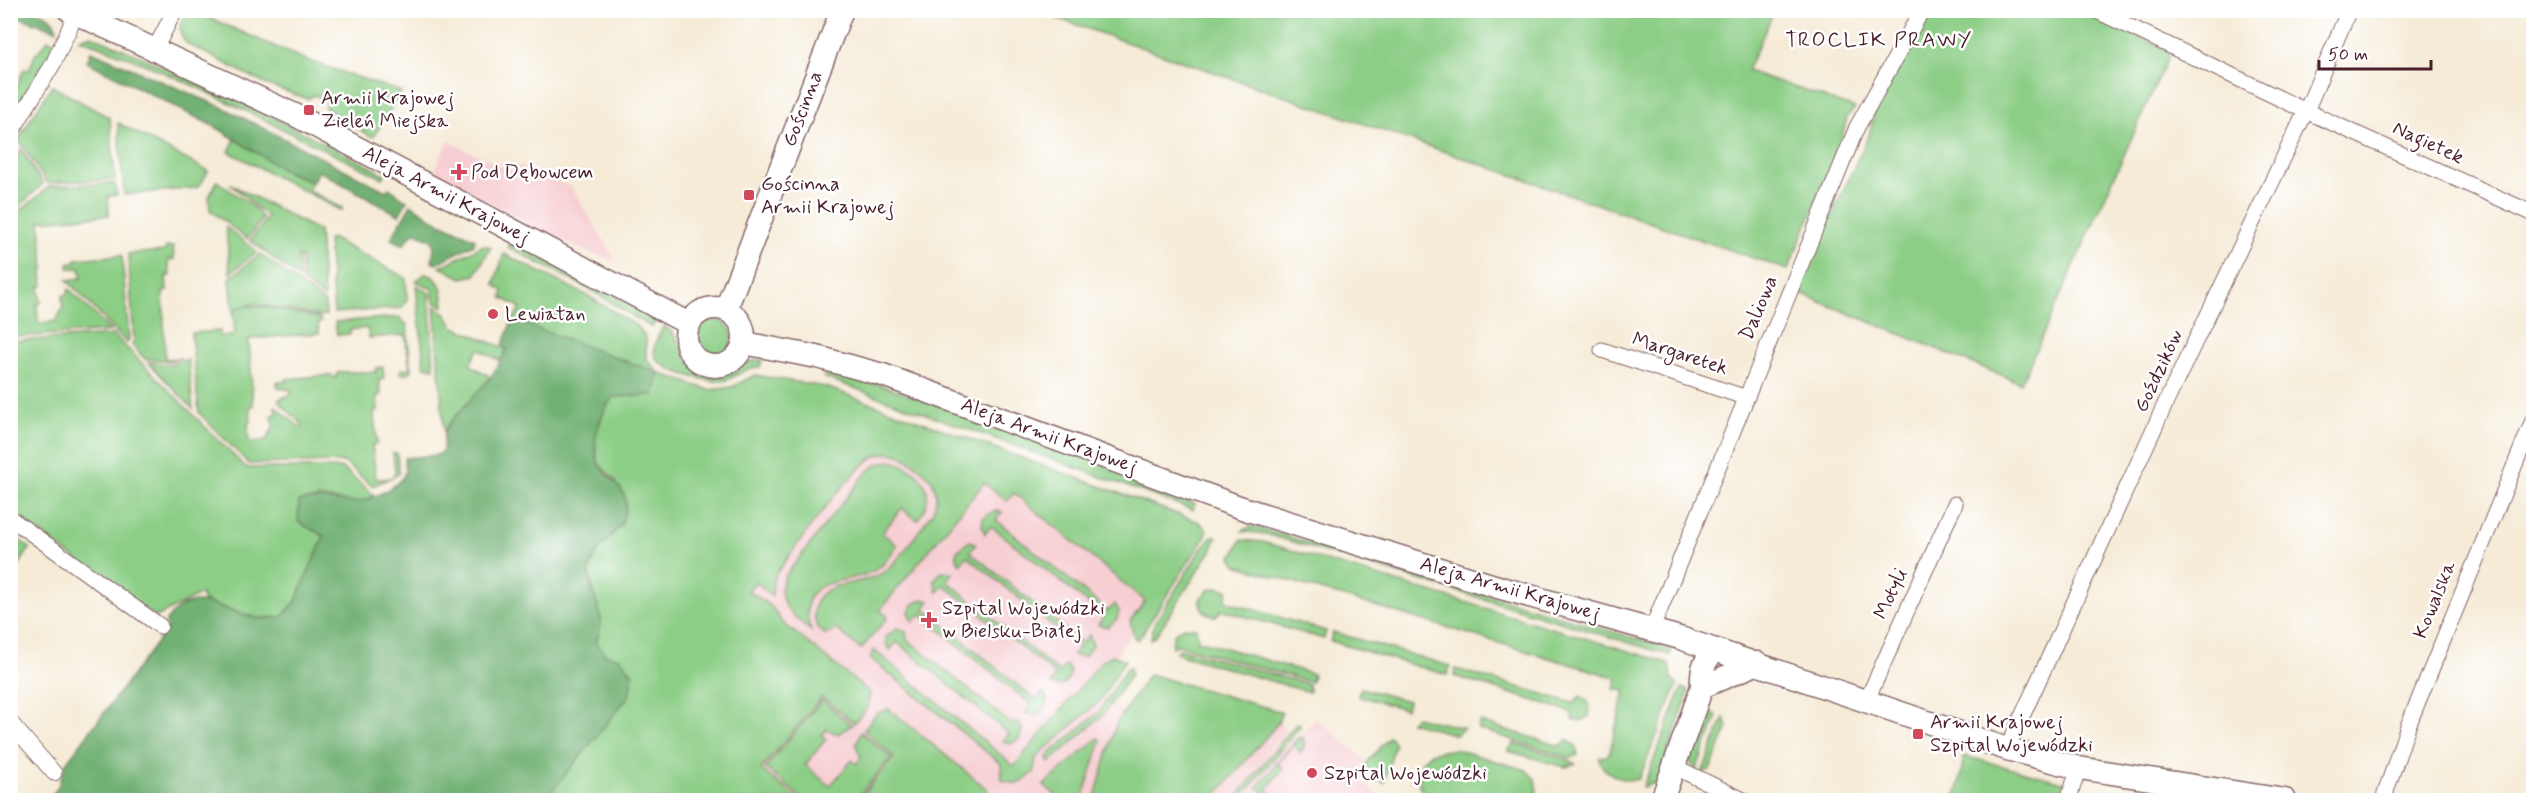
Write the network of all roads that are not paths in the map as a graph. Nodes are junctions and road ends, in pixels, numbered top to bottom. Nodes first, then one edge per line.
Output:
1 (174, 10) edge
2 (842, 10) edge
3 (1922, 10) edge
4 (2095, 10) edge
5 (2349, 10) edge
6 (73, 12) edge
7 (155, 50) junction
8 (2306, 111) junction
9 (12, 128) edge
10 (2534, 214) edge
11 (726, 309) junction
12 (689, 324) junction
13 (744, 343) junction
14 (1602, 350) dead end
15 (1744, 398) junction
16 (2534, 418) edge
17 (1956, 504) dead end
18 (10, 518) edge
19 (160, 626) dead end
20 (1652, 629) junction
21 (1716, 650) junction
22 (1758, 663) junction
23 (1701, 687) junction
24 (1866, 702) junction
25 (10, 722) edge
26 (2007, 749) junction
27 (1675, 767) junction
28 (2079, 768) junction
29 (54, 773) dead end
30 (1662, 801) edge
31 (1743, 801) edge
32 (2068, 801) edge
33 (2285, 801) edge
34 (2383, 801) edge

1 - 7 street
2 - 11 street, Gościnna
3 - 15 street, Daliowa
4 - 8 street, Nagietek
5 - 8 street, Goździków
6 - 7 street, Aleja Armii Krajowej
6 - 9 street
7 - 12 street, Aleja Armii Krajowej
8 - 10 street, Nagietek
8 - 26 street, Goździków
11 - 12 street
11 - 13 street
12 - 13 street
13 - 20 street, Aleja Armii Krajowej
14 - 15 street, Margaretek
15 - 20 street, Daliowa
16 - 34 street, Kowalska
17 - 24 street, Motyli
18 - 19 street
20 - 21 street, Aleja Armii Krajowej
21 - 22 street, Aleja Armii Krajowej
21 - 23 street
22 - 23 street
22 - 24 street, Aleja Armii Krajowej
23 - 27 street
24 - 26 street, Aleja Armii Krajowej
25 - 29 street
26 - 28 street, Aleja Armii Krajowej
27 - 30 street
27 - 31 street
28 - 32 street
28 - 33 street, Aleja Armii Krajowej

